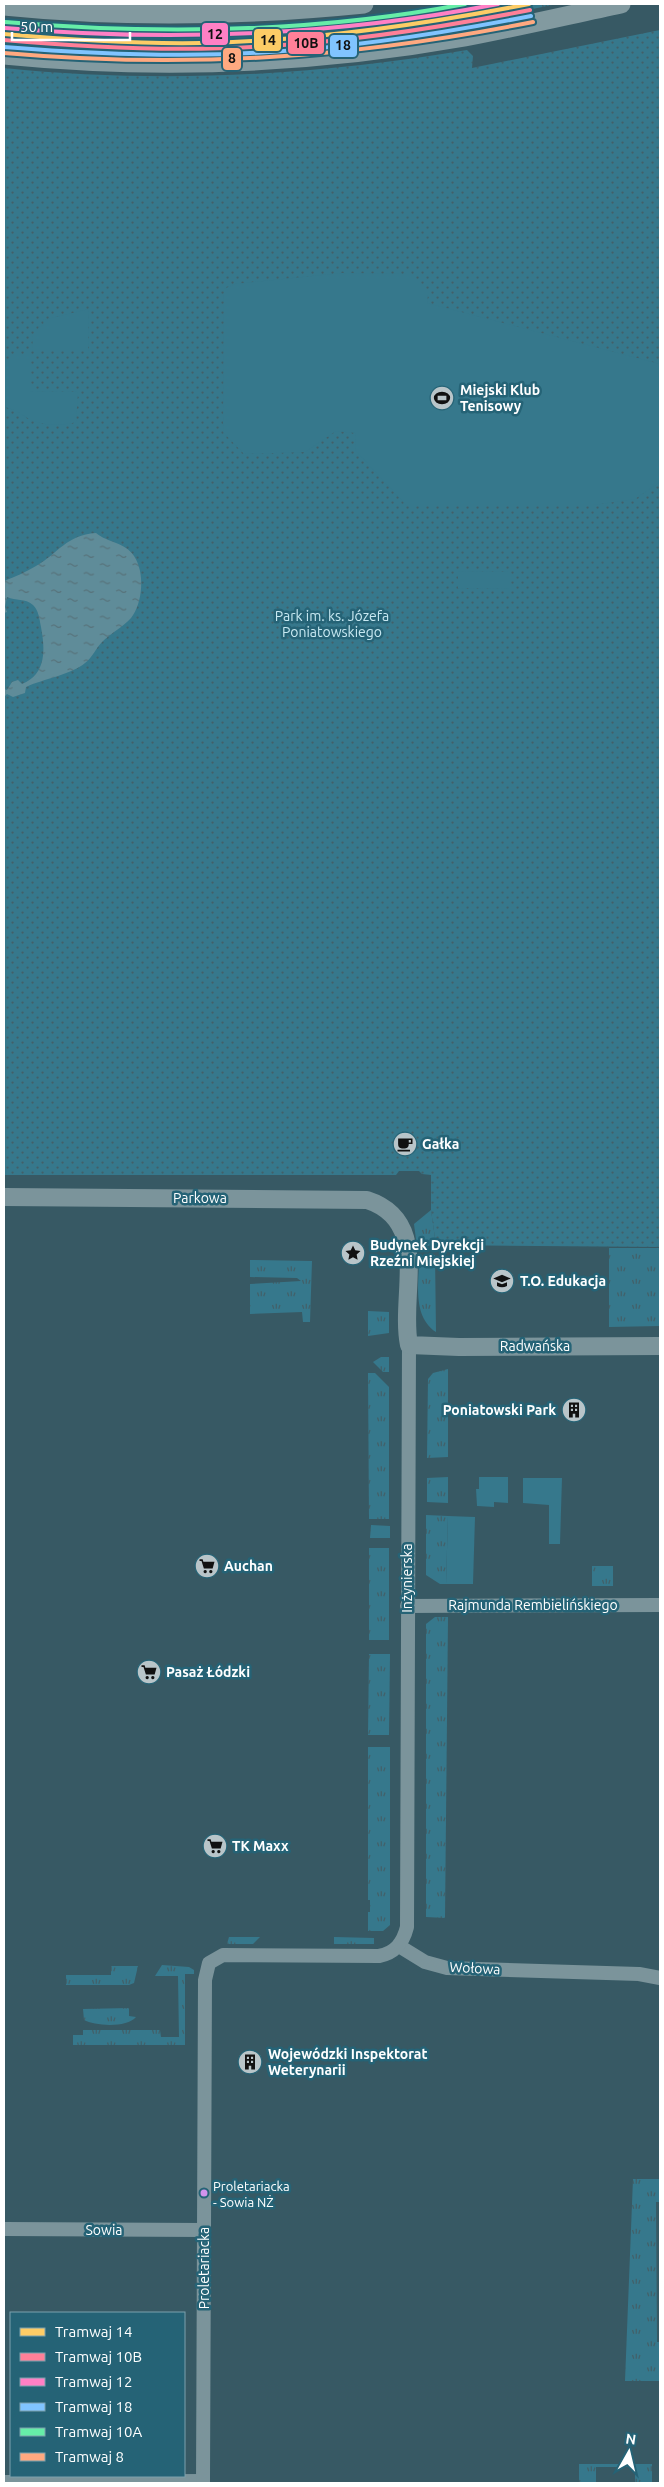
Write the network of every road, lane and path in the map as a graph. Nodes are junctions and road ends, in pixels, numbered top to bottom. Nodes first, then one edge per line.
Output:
1 (364, 4) edge
2 (620, 4) edge
3 (4, 6) edge
4 (4, 55) edge
5 (4, 1197) edge
6 (392, 1213) joint
7 (410, 1345) junction
8 (660, 1346) edge
9 (660, 1605) edge
10 (407, 1606) junction
11 (399, 1946) junction
12 (660, 1978) edge
13 (4, 2229) edge
14 (204, 2230) junction
15 (4, 2482) edge
16 (203, 2482) edge

1 - 3 main road
2 - 4 main road
5 - 6 street, Parkowa
6 - 7 street, Inżynierska
7 - 8 street, Radwańska
7 - 10 street, Inżynierska
9 - 10 street, Rajmunda Rembielińskiego
10 - 11 street, Inżynierska
11 - 12 street, Wołowa
11 - 14 street, Proletariacka
13 - 14 street, Sowia
14 - 16 street, Proletariacka
15 - 16 street

